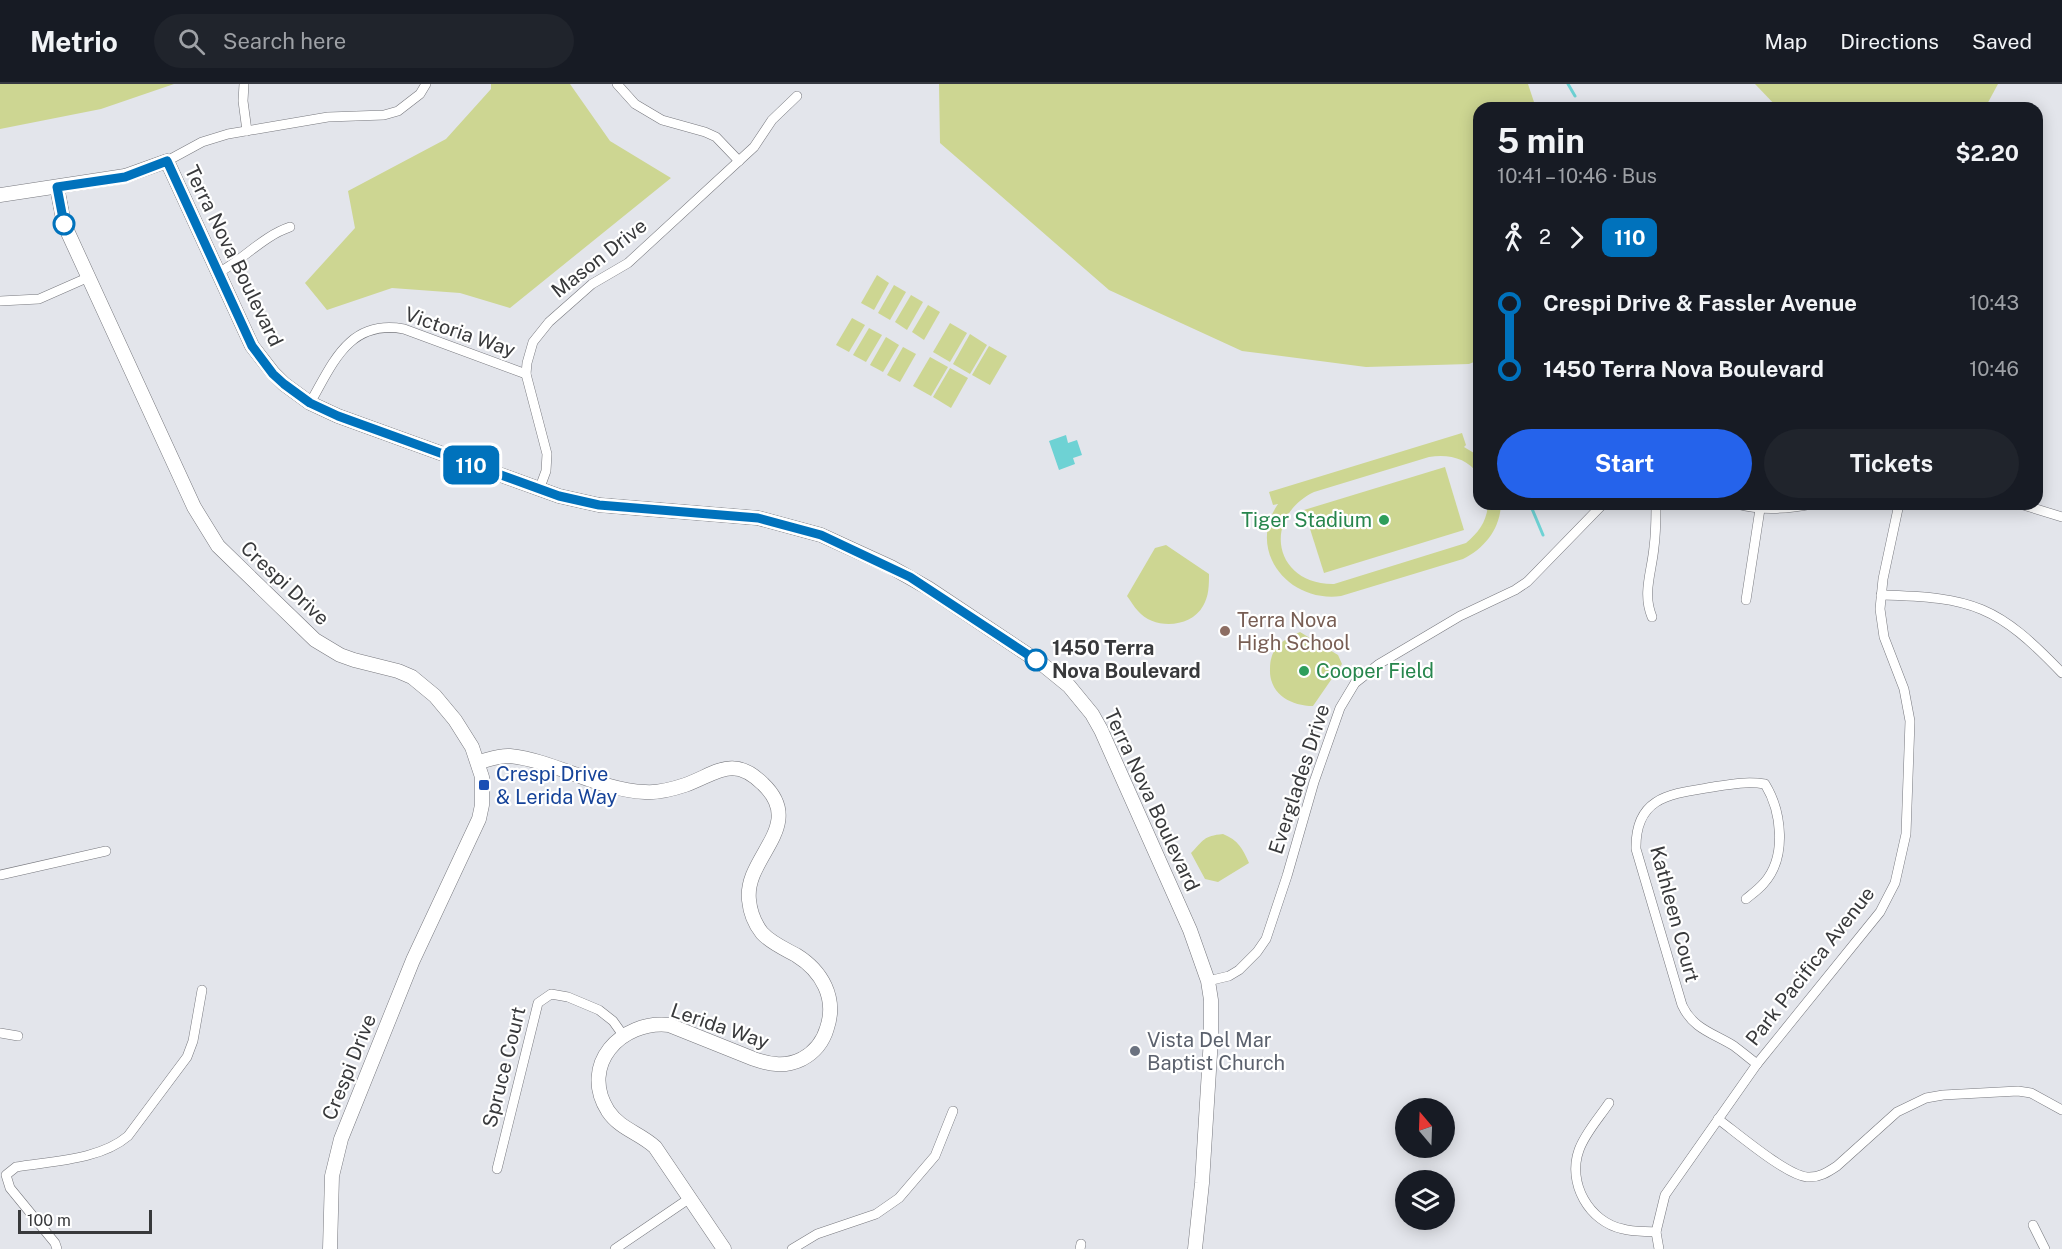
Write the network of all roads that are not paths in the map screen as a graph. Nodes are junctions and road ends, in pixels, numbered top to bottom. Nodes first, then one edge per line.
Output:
1 (244, 84) edge
2 (426, 84) edge
3 (617, 84) edge
4 (797, 96) dead end
5 (247, 131) junction
6 (739, 160) junction
7 (167, 161) junction
8 (57, 187) junction
9 (0, 195) edge
10 (290, 227) dead end
11 (218, 273) junction
12 (89, 277) junction
13 (0, 301) edge
14 (526, 374) junction
15 (310, 403) junction
16 (539, 490) junction
17 (1597, 510) edge
18 (1656, 510) edge
19 (1760, 510) edge
20 (1898, 510) edge
21 (2039, 510) edge
22 (2062, 517) edge
23 (1881, 595) junction
24 (1746, 600) dead end
25 (1652, 617) dead end
26 (2062, 674) edge
27 (479, 762) junction
28 (106, 851) dead end
29 (0, 875) edge
30 (1746, 899) dead end
31 (1208, 981) junction
32 (202, 990) dead end
33 (0, 1033) edge
34 (623, 1035) junction
35 (18, 1036) dead end
36 (1757, 1064) junction
37 (1609, 1103) dead end
38 (2062, 1110) edge
39 (953, 1111) dead end
40 (1718, 1119) junction
41 (498, 1169) dead end
42 (690, 1198) junction
43 (2033, 1225) dead end
44 (1656, 1232) junction
45 (57, 1249) edge
46 (330, 1249) edge
47 (615, 1249) edge
48 (724, 1249) edge
49 (792, 1249) edge
50 (1195, 1249) edge
51 (1659, 1249) edge
52 (2044, 1249) edge

1 - 5 street
2 - 5 street
3 - 6 street
4 - 6 street, Mason Drive
5 - 7 street
6 - 14 street, Mason Drive
7 - 8 street
7 - 11 street, Terra Nova Boulevard
8 - 9 street
8 - 12 street, Crespi Drive
10 - 11 street
11 - 15 street, Terra Nova Boulevard
12 - 13 street
12 - 27 street, Crespi Drive
14 - 15 street, Victoria Way
14 - 16 street, Mason Drive
15 - 16 street, Terra Nova Boulevard
16 - 31 street, Terra Nova Boulevard
17 - 31 street, Everglades Drive
18 - 25 street
19 - 24 street
20 - 23 street, Park Pacifica Avenue
21 - 22 street
23 - 26 street
23 - 36 street, Park Pacifica Avenue
27 - 34 street, Lerida Way
27 - 46 street, Crespi Drive
28 - 29 street
30 - 36 street, Kathleen Court
31 - 50 street, Terra Nova Boulevard
32 - 45 street
33 - 35 street
34 - 41 street, Spruce Court
34 - 42 street
36 - 40 street, Park Pacifica Avenue
37 - 44 street
38 - 40 street
39 - 49 street
40 - 44 street, Park Pacifica Avenue
42 - 47 street
42 - 48 street
43 - 52 street
44 - 51 street, Park Pacifica Avenue

